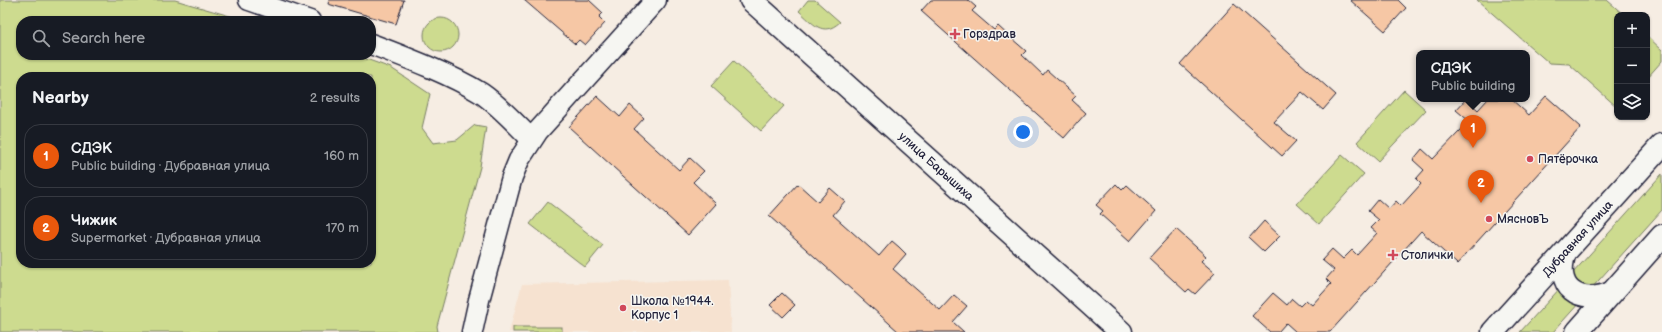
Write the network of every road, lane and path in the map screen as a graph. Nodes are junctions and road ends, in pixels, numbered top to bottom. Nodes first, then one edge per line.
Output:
1 (249, 0) edge
2 (656, 0) edge
3 (751, 0) edge
4 (295, 16) edge
5 (376, 46) edge
6 (531, 139) junction
7 (1662, 145) edge
8 (1662, 236) edge
9 (1567, 250) junction
10 (1613, 291) junction
11 (472, 332) edge
12 (1121, 332) edge
13 (1493, 332) edge
14 (1577, 332) edge

1 - 4 street
2 - 6 street
3 - 12 main road, улица Барышиха
5 - 6 street
6 - 11 street
7 - 9 main road, Дубравная улица
8 - 10 main road
9 - 10 street
9 - 13 main road, Дубравная улица
10 - 14 main road

